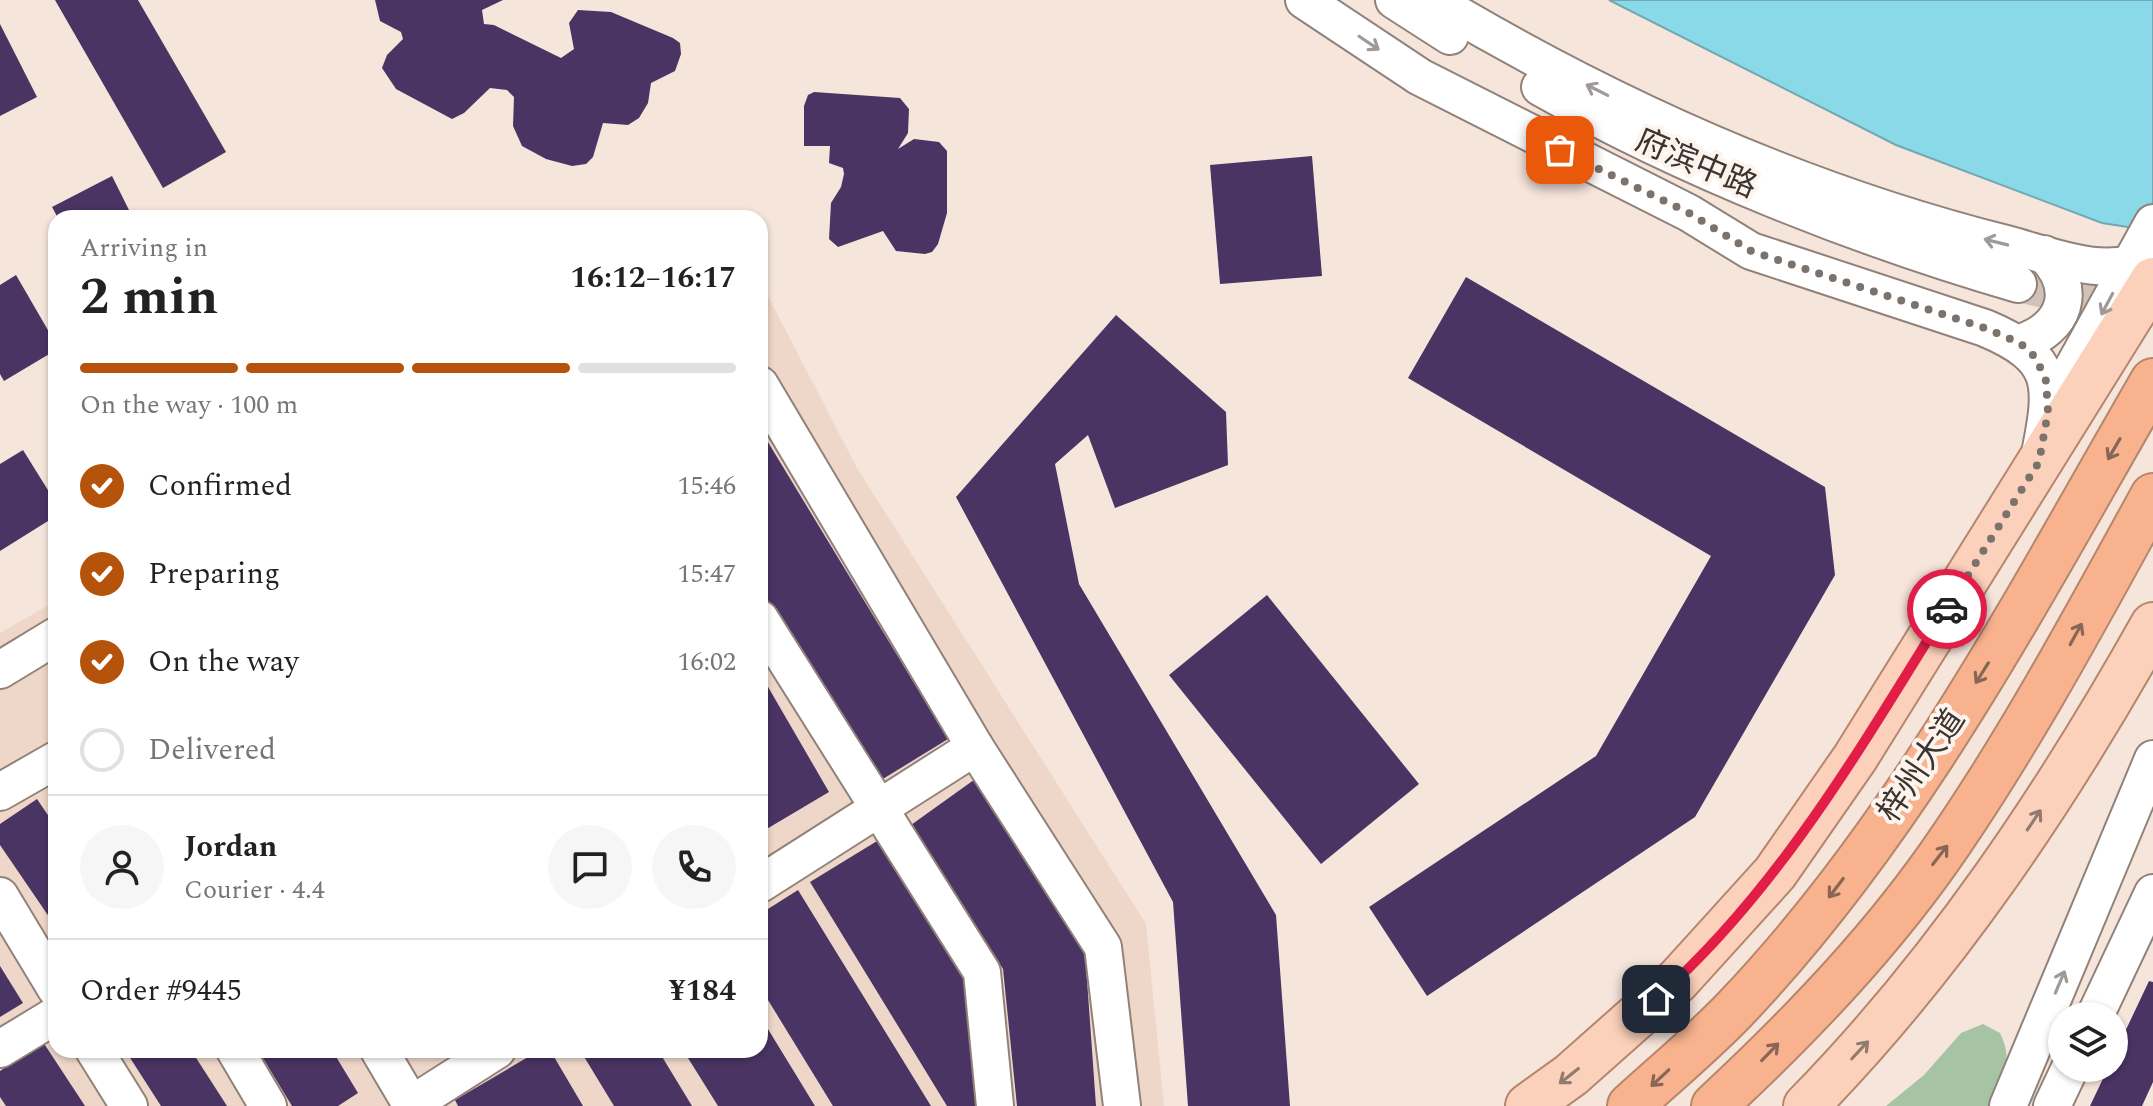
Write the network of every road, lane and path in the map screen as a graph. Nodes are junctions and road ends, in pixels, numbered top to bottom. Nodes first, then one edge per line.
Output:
1 (1304, 0) edge
2 (1394, 0) edge
3 (1433, 0) edge
4 (2146, 253) edge
5 (2044, 254) junction
6 (2018, 284) tunnel mouth
7 (2020, 343) junction
8 (2153, 381) edge
9 (768, 398) edge
10 (2048, 412) junction
11 (2039, 462) junction
12 (2153, 496) edge
13 (2153, 625) edge
14 (768, 632) edge
15 (48, 641) edge
16 (0, 670) edge
17 (975, 747) junction
18 (2153, 759) edge
19 (48, 765) edge
20 (0, 792) edge
21 (877, 810) junction
22 (768, 879) edge
23 (2153, 893) edge
24 (0, 896) edge
25 (48, 976) edge
26 (2102, 1002) edge
27 (48, 1020) edge
28 (0, 1049) edge
29 (99, 1058) edge
30 (240, 1058) edge
31 (383, 1058) edge
32 (485, 1058) edge
33 (2063, 1082) edge
34 (129, 1106) edge
35 (268, 1106) edge
36 (410, 1106) edge
37 (995, 1106) edge
38 (1122, 1106) edge
39 (1528, 1106) edge
40 (1630, 1106) edge
41 (1714, 1106) edge
42 (1806, 1106) edge
43 (2008, 1106) edge
44 (2052, 1106) edge

1 -> 7 street
2 - 6 street, 府滨中路
5 -> 3 street
4 - 5 street
4 -> 10 street
4 - 11 main road
5 - 7 street
7 - 10 street
8 -> 40 highway, 梓州大道
9 - 17 street
10 - 11 street
11 -> 39 main road
41 -> 12 highway, 梓州大道
42 -> 13 main road
14 - 21 street
15 - 16 street
17 - 21 street
17 - 38 street
43 -> 18 street
19 - 20 street
21 - 22 street
21 - 37 street
23 - 26 street
24 - 25 street
27 - 28 street
29 - 34 street
30 - 35 street
31 - 36 street
32 - 36 street
33 - 44 street

